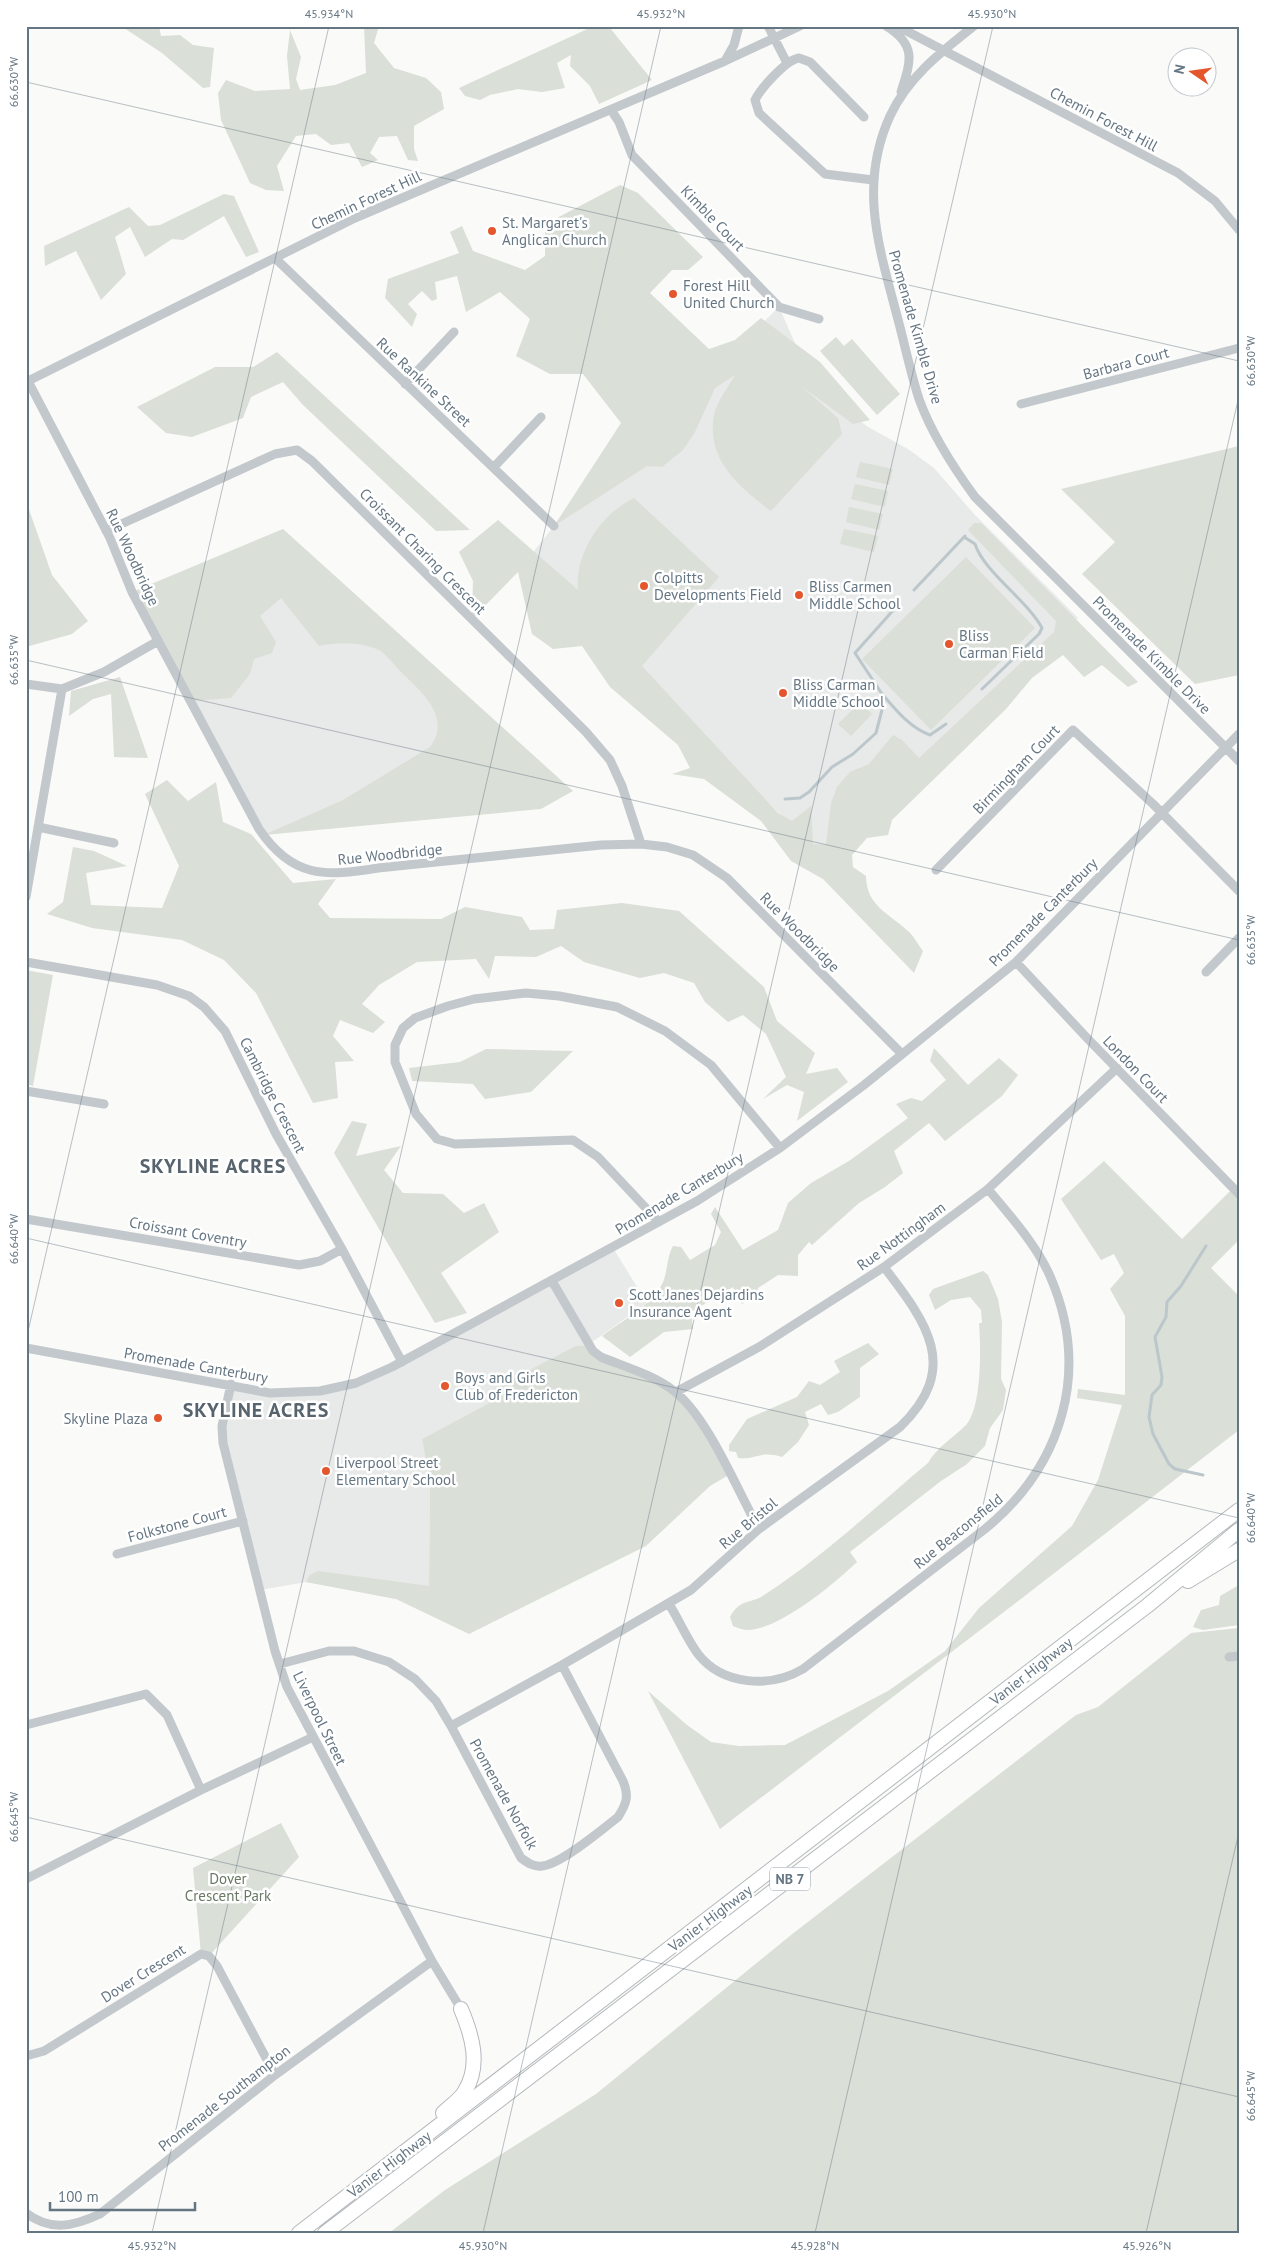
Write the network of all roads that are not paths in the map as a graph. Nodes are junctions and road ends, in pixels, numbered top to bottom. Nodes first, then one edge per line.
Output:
1 (739, 26) edge
2 (768, 26) edge
3 (800, 26) edge
4 (886, 26) edge
5 (897, 26) edge
6 (974, 26) edge
7 (774, 38) junction
8 (943, 50) junction
9 (725, 61) junction
10 (787, 63) junction
11 (899, 100) junction
12 (610, 110) junction
13 (864, 117) dead end
14 (873, 180) junction
15 (1239, 230) edge
16 (275, 258) junction
17 (819, 319) dead end
18 (454, 332) dead end
19 (1239, 348) edge
20 (27, 381) edge
21 (405, 384) junction
22 (1021, 404) dead end
23 (541, 417) dead end
24 (494, 467) junction
25 (554, 526) dead end
26 (106, 531) junction
27 (158, 640) junction
28 (26, 684) edge
29 (62, 688) junction
30 (1239, 734) edge
31 (1225, 747) junction
32 (1239, 761) edge
33 (1160, 812) junction
34 (38, 827) junction
35 (114, 843) dead end
36 (641, 844) junction
37 (936, 870) dead end
38 (1239, 891) edge
39 (26, 897) edge
40 (1239, 938) edge
41 (26, 962) edge
42 (1016, 962) junction
43 (1206, 972) dead end
44 (902, 1054) junction
45 (1117, 1068) junction
46 (26, 1091) edge
47 (104, 1104) dead end
48 (780, 1148) junction
49 (988, 1189) junction
50 (1239, 1194) edge
51 (26, 1219) edge
52 (659, 1222) junction
53 (342, 1248) junction
54 (884, 1268) junction
55 (552, 1280) junction
56 (26, 1348) edge
57 (402, 1362) junction
58 (231, 1384) junction
59 (676, 1392) junction
60 (1239, 1510) edge
61 (243, 1521) junction
62 (759, 1529) junction
63 (1239, 1530) edge
64 (1239, 1550) edge
65 (117, 1554) dead end
66 (669, 1604) junction
67 (1147, 1606) junction
68 (1239, 1656) edge
69 (1229, 1657) dead end
70 (280, 1664) junction
71 (562, 1665) junction
72 (26, 1725) edge
73 (450, 1726) junction
74 (313, 1737) junction
75 (201, 1790) junction
76 (26, 1879) edge
77 (432, 1961) junction
78 (461, 2009) joint
79 (26, 2056) edge
80 (275, 2075) junction
81 (395, 2160) junction
82 (26, 2213) edge
83 (299, 2233) edge
84 (325, 2233) edge

1 - 9 street
2 - 7 street
3 - 7 street, Chemin Forest Hill
4 - 11 street
5 - 8 street, Chemin Forest Hill
6 - 8 street, Promenade Kimble Drive
7 - 9 street, Chemin Forest Hill
7 - 10 street
8 - 11 street, Promenade Kimble Drive
8 - 15 street, Chemin Forest Hill
9 - 12 street, Chemin Forest Hill
10 - 13 street
10 - 14 street
11 - 14 street, Promenade Kimble Drive
12 - 16 street, Chemin Forest Hill
12 - 17 street, Kimble Court
14 - 31 street, Promenade Kimble Drive
16 - 20 street, Chemin Forest Hill
16 - 21 street, Rue Rankine Street
18 - 21 street
19 - 22 street, Barbara Court
20 - 26 street, Rue Woodbridge
21 - 24 street, Rue Rankine Street
23 - 24 street
24 - 25 street, Rue Rankine Street
26 - 27 street, Rue Woodbridge
26 - 36 street, Croissant Charing Crescent
27 - 29 street
27 - 36 street, Rue Woodbridge
28 - 29 street
29 - 34 street
30 - 31 street, Promenade Canterbury
31 - 32 street, Promenade Kimble Drive
31 - 33 street, Promenade Canterbury
33 - 37 street, Birmingham Court
33 - 38 street
33 - 42 street, Promenade Canterbury
34 - 35 street
34 - 39 street
36 - 44 street, Rue Woodbridge
40 - 43 street
41 - 53 street, Cambridge Crescent
42 - 44 street, Promenade Canterbury
42 - 45 street, London Court
44 - 48 street, Promenade Canterbury
45 - 49 street, Rue Nottingham
45 - 50 street, London Court
46 - 47 street
48 - 52 street, Promenade Canterbury
48 - 52 street
49 - 54 street, Rue Nottingham
49 - 66 street, Rue Beaconsfield
51 - 53 street, Croissant Coventry
52 - 55 street, Promenade Canterbury
53 - 57 street, Cambridge Crescent
54 - 59 street, Rue Nottingham
54 - 62 street, Rue Bristol
55 - 57 street, Promenade Canterbury
55 - 59 street
56 - 58 street, Promenade Canterbury
57 - 58 street, Promenade Canterbury
58 - 61 street, Liverpool Street
59 - 62 street
60 - 81 highway, Vanier Highway / NB 7
61 - 65 street, Folkstone Court
61 - 70 street, Liverpool Street
62 - 66 street, Rue Bristol
63 - 67 highway, Vanier Highway / NB 7
64 - 67 highway
66 - 71 street, Rue Bristol
67 - 84 highway, Vanier Highway / NB 7
68 - 69 street
70 - 73 street, Promenade Norfolk
70 - 74 street, Liverpool Street
71 - 73 street, Rue Bristol
71 - 73 street, Promenade Norfolk
72 - 75 street
74 - 75 street
74 - 77 street, Liverpool Street
75 - 76 street
77 - 78 street, Liverpool Street
77 - 80 street, Promenade Southampton
78 - 81 highway
79 - 80 street, Dover Crescent
80 - 82 street, Promenade Southampton
81 - 83 highway, Vanier Highway / NB 7

